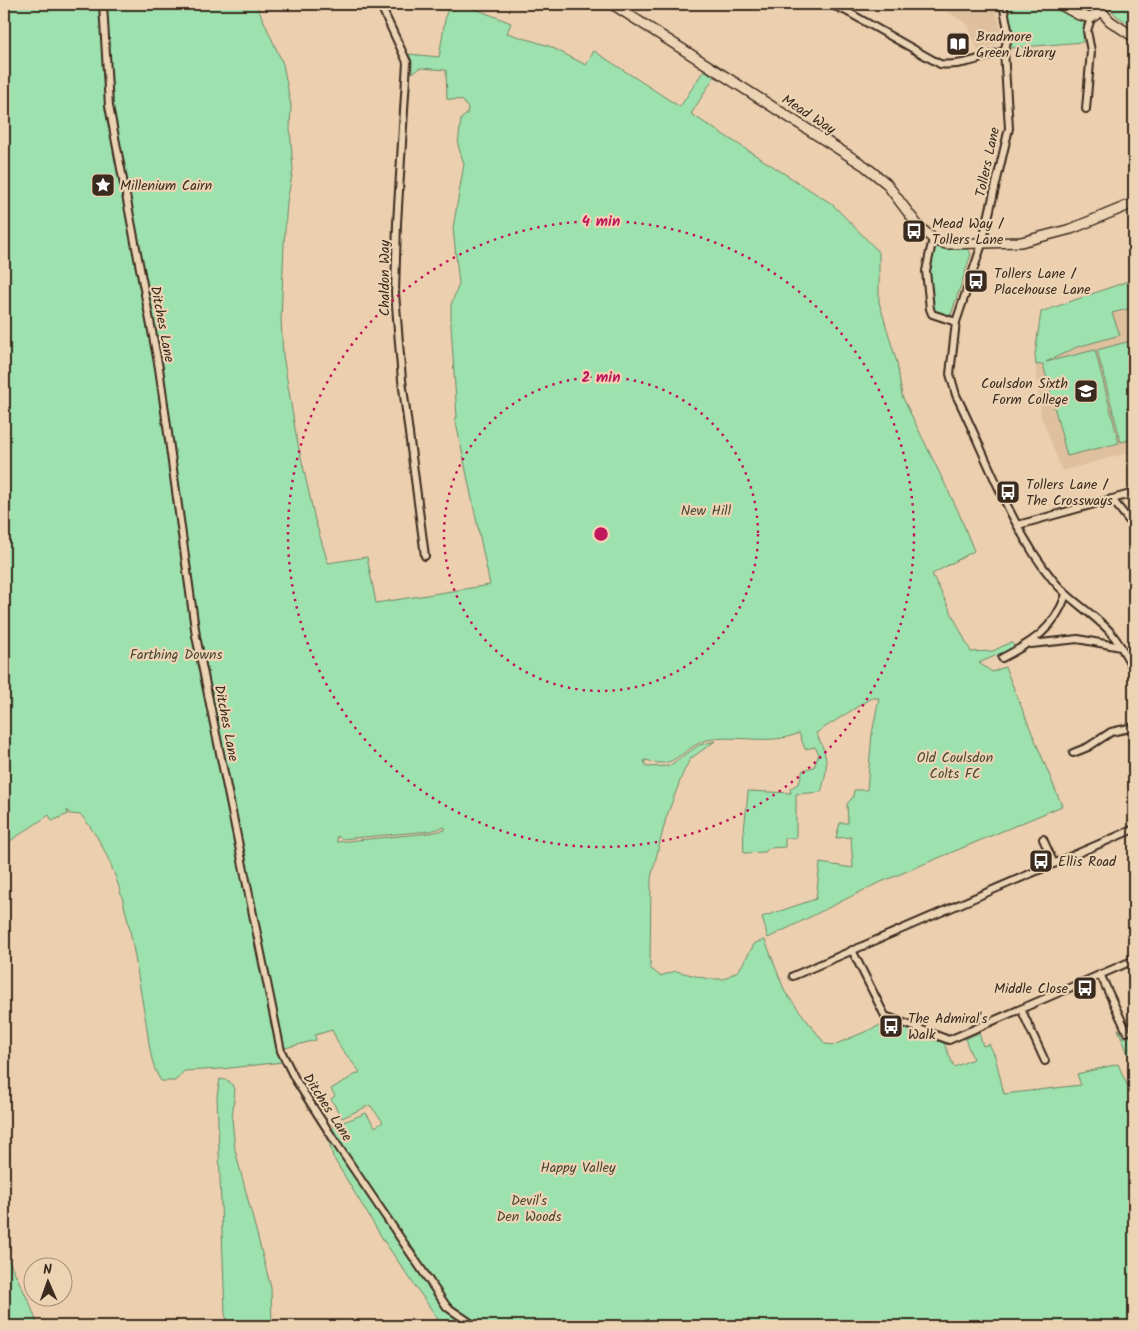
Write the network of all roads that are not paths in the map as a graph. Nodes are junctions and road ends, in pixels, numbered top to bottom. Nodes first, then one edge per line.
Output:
1 (103, 4) edge
2 (380, 4) edge
3 (612, 4) edge
4 (829, 4) edge
5 (1003, 4) edge
6 (1059, 4) edge
7 (1098, 8) edge
8 (1091, 18) junction
9 (1134, 37) edge
10 (1004, 51) junction
11 (1086, 109) dead end
12 (1134, 204) edge
13 (933, 238) junction
14 (982, 244) junction
15 (956, 322) junction
16 (1134, 493) edge
17 (1112, 499) junction
18 (1018, 525) junction
19 (1134, 527) edge
20 (425, 556) dead end
21 (1066, 595) junction
22 (1030, 644) junction
23 (1122, 647) junction
24 (1002, 658) dead end
25 (1134, 669) edge
26 (1134, 727) edge
27 (1073, 753) dead end
28 (1134, 829) edge
29 (1042, 839) dead end
30 (1054, 864) junction
31 (852, 950) junction
32 (1134, 960) edge
33 (1100, 974) junction
34 (793, 976) dead end
35 (1021, 1009) junction
36 (1126, 1032) dead end
37 (1044, 1061) dead end
38 (475, 1326) edge

1 - 38 street, Ditches Lane
2 - 20 street, Chaldon Way
3 - 13 street, Mead Way
4 - 10 street
5 - 10 street, Tollers Lane
6 - 8 street
7 - 8 street
7 - 9 street
8 - 11 street
10 - 14 street, Tollers Lane
12 - 14 street, Mead Way
13 - 14 street, Mead Way
13 - 15 street
14 - 15 street, Tollers Lane
15 - 18 street, Tollers Lane
16 - 17 street
17 - 18 street
17 - 19 street
18 - 21 street, Tollers Lane
21 - 22 street
21 - 23 street, Tollers Lane
22 - 23 street
22 - 24 street
23 - 25 street, Tollers Lane
26 - 27 street
28 - 30 street
29 - 30 street
30 - 31 street
31 - 34 street
31 - 35 street
32 - 33 street
33 - 35 street
33 - 36 street
35 - 37 street

